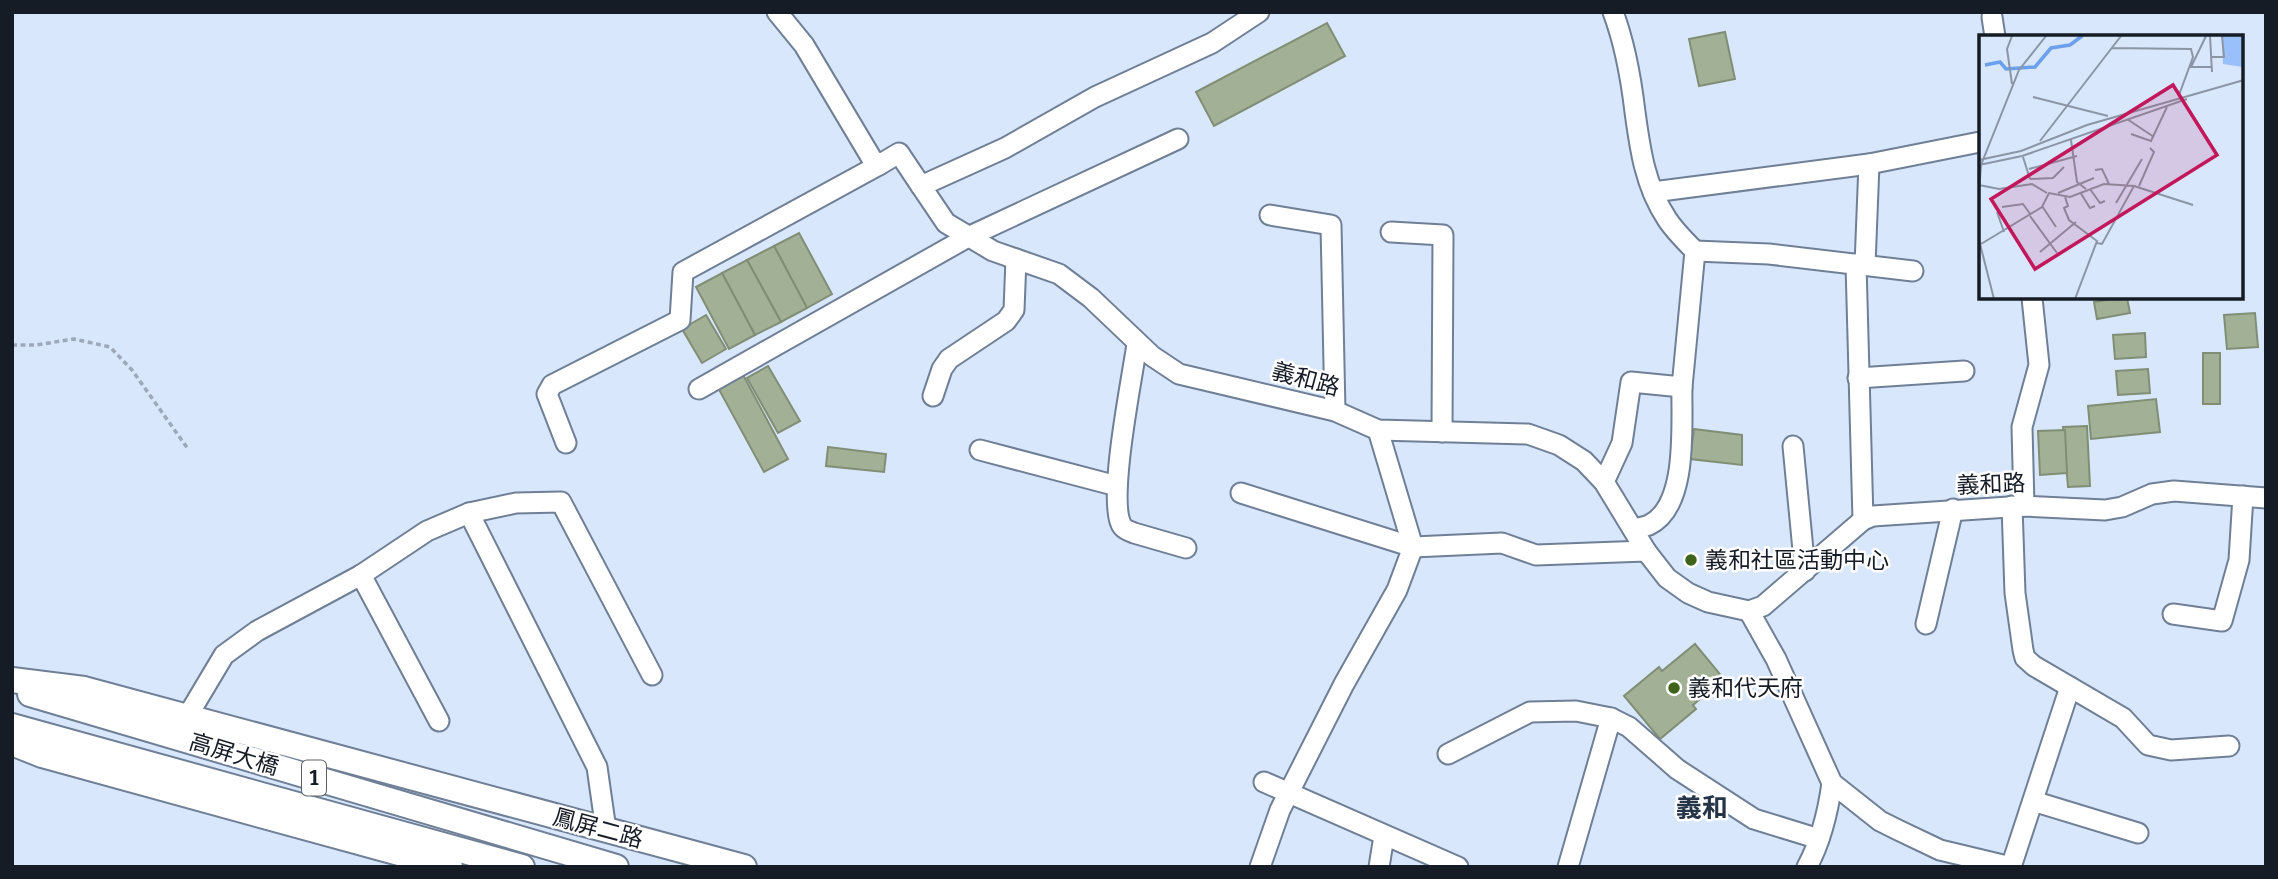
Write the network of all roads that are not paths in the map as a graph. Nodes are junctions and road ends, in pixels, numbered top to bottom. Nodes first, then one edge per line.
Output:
1 (777, 12) edge
2 (1259, 12) edge
3 (1613, 12) edge
4 (1992, 17) dead end
5 (1995, 35) edge
6 (1178, 139) dead end
7 (1979, 142) edge
8 (1869, 164) junction
9 (879, 165) junction
10 (920, 186) junction
11 (1653, 192) junction
12 (1270, 215) dead end
13 (1391, 232) dead end
14 (968, 237) junction
15 (1695, 251) junction
16 (1016, 259) junction
17 (1860, 265) junction
18 (1913, 271) dead end
19 (2032, 299) edge
20 (1137, 344) junction
21 (1964, 372) dead end
22 (1858, 379) junction
23 (1682, 387) junction
24 (699, 389) dead end
25 (933, 396) dead end
26 (1335, 411) junction
27 (1378, 430) junction
28 (1442, 432) junction
29 (566, 443) dead end
30 (1793, 446) dead end
31 (980, 450) dead end
32 (1604, 482) junction
33 (1117, 486) junction
34 (1241, 492) dead end
35 (2243, 496) junction
36 (2266, 498) edge
37 (2018, 506) junction
38 (1954, 509) junction
39 (469, 513) junction
40 (1863, 520) junction
41 (1633, 529) junction
42 (1413, 547) junction
43 (1186, 548) dead end
44 (1646, 551) junction
45 (1805, 571) junction
46 (361, 575) junction
47 (1749, 611) junction
48 (2173, 614) dead end
49 (1926, 624) dead end
50 (652, 675) dead end
51 (12, 680) edge
52 (2070, 687) junction
53 (12, 689) edge
54 (187, 717) junction
55 (1611, 718) junction
56 (439, 721) dead end
57 (12, 726) edge
58 (12, 743) edge
59 (2229, 746) dead end
60 (12, 752) edge
61 (1448, 754) dead end
62 (42, 755) junction
63 (1264, 782) dead end
64 (1832, 783) junction
65 (1288, 794) junction
66 (493, 800) joint
67 (2033, 801) junction
68 (606, 830) junction
69 (2138, 833) dead end
70 (1384, 836) junction
71 (1819, 839) junction
72 (450, 867) edge
73 (522, 867) edge
74 (616, 867) edge
75 (744, 867) edge
76 (1260, 867) edge
77 (1379, 867) edge
78 (1458, 867) edge
79 (1568, 867) edge
80 (1807, 867) edge
81 (2011, 867) edge

1 - 9 street
2 - 10 street
3 - 11 street
4 - 5 street
6 - 14 street
7 - 8 street
8 - 11 street
8 - 17 street
9 - 10 street, 義和路
9 - 29 street
10 - 14 street, 義和路
11 - 15 street
12 - 26 street
13 - 28 street
14 - 16 street, 義和路
14 - 24 street
15 - 17 street
15 - 23 street
16 - 20 street, 義和路
16 - 25 street
17 - 18 street
17 - 22 street
19 - 37 street
20 - 26 street, 義和路
20 - 33 street
21 - 22 street
22 - 40 street
23 - 32 street
23 - 41 street
26 - 27 street, 義和路
27 - 28 street, 義和路
27 - 42 street
28 - 32 street, 義和路
30 - 45 street
31 - 33 street
32 - 41 street, 義和路
33 - 43 street
34 - 42 street
35 - 36 street, 義和路
35 - 37 street, 義和路
35 - 48 street
37 - 38 street, 義和路
37 - 52 street
38 - 40 street, 義和路
38 - 49 street
39 - 46 street
39 - 50 street
39 - 68 street
40 - 45 street
41 - 44 street, 義和路
42 - 44 street
42 - 65 street
44 - 47 street, 義和路
45 - 47 street
46 - 54 street
46 - 56 street
47 - 64 street
51 - 54 main road, 高屏大橋 / 1
52 - 59 street
52 - 67 street
53 - 74 main road, 高屏大橋 / 1
54 - 66 main road, 高屏大橋 / 1
55 - 61 street
55 - 71 street
55 - 79 street
57 - 73 main road, 高屏大橋 / 1
58 - 62 main road, 1
60 - 62 street
62 - 72 main road, 1
63 - 65 street
64 - 71 street
64 - 81 street
65 - 70 street
65 - 76 street
66 - 68 main road, 鳳屏二路 / 1
67 - 69 street
67 - 81 street
68 - 75 main road, 鳳屏二路 / 1
70 - 77 street
70 - 78 street
71 - 80 street

